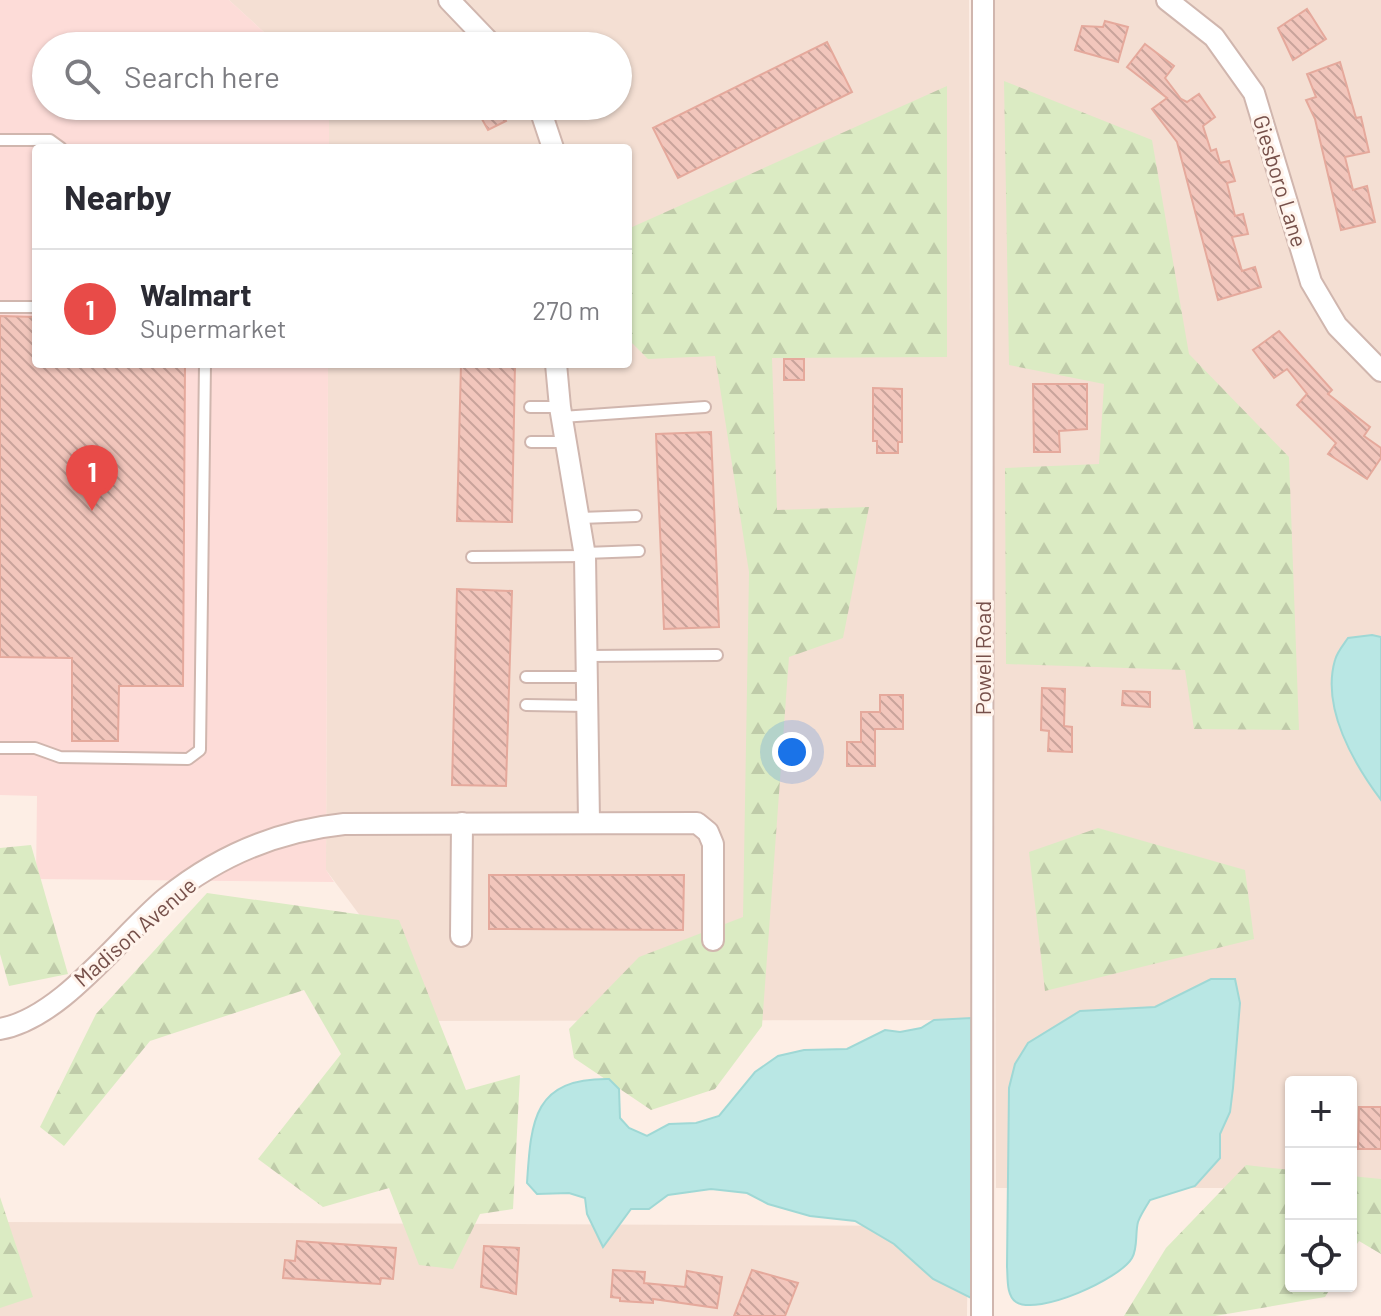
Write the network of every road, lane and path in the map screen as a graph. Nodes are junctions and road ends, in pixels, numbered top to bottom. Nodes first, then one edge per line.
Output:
1 (449, 0) edge
2 (983, 0) edge
3 (1167, 0) edge
4 (480, 32) edge
5 (544, 120) edge
6 (0, 140) edge
7 (56, 144) edge
8 (552, 144) edge
9 (0, 307) edge
10 (32, 307) edge
11 (205, 368) edge
12 (556, 368) edge
13 (1381, 371) edge
14 (530, 407) dead end
15 (705, 407) dead end
16 (561, 412) junction
17 (531, 442) dead end
18 (566, 442) junction
19 (636, 516) dead end
20 (580, 518) junction
21 (639, 551) dead end
22 (585, 554) junction
23 (472, 557) dead end
24 (717, 655) dead end
25 (587, 656) junction
26 (526, 677) dead end
27 (588, 677) junction
28 (526, 705) dead end
29 (588, 706) junction
30 (0, 748) edge
31 (589, 821) junction
32 (462, 823) junction
33 (461, 936) dead end
34 (713, 940) dead end
35 (0, 1029) edge
36 (982, 1316) edge

1 - 4 street
2 - 36 street, Powell Road
3 - 13 street, Giesboro Lane
5 - 8 street
6 - 7 lane
9 - 10 lane
11 - 30 lane
12 - 16 street
14 - 16 lane
15 - 16 lane
16 - 18 street
17 - 18 lane
18 - 20 street
19 - 20 lane
20 - 22 street
21 - 22 lane
22 - 23 lane
22 - 25 street
24 - 25 lane
25 - 27 street
26 - 27 lane
27 - 29 street
28 - 29 lane
29 - 31 street
31 - 32 street, Madison Avenue
31 - 34 street, Madison Avenue
32 - 33 street
32 - 35 street, Madison Avenue

